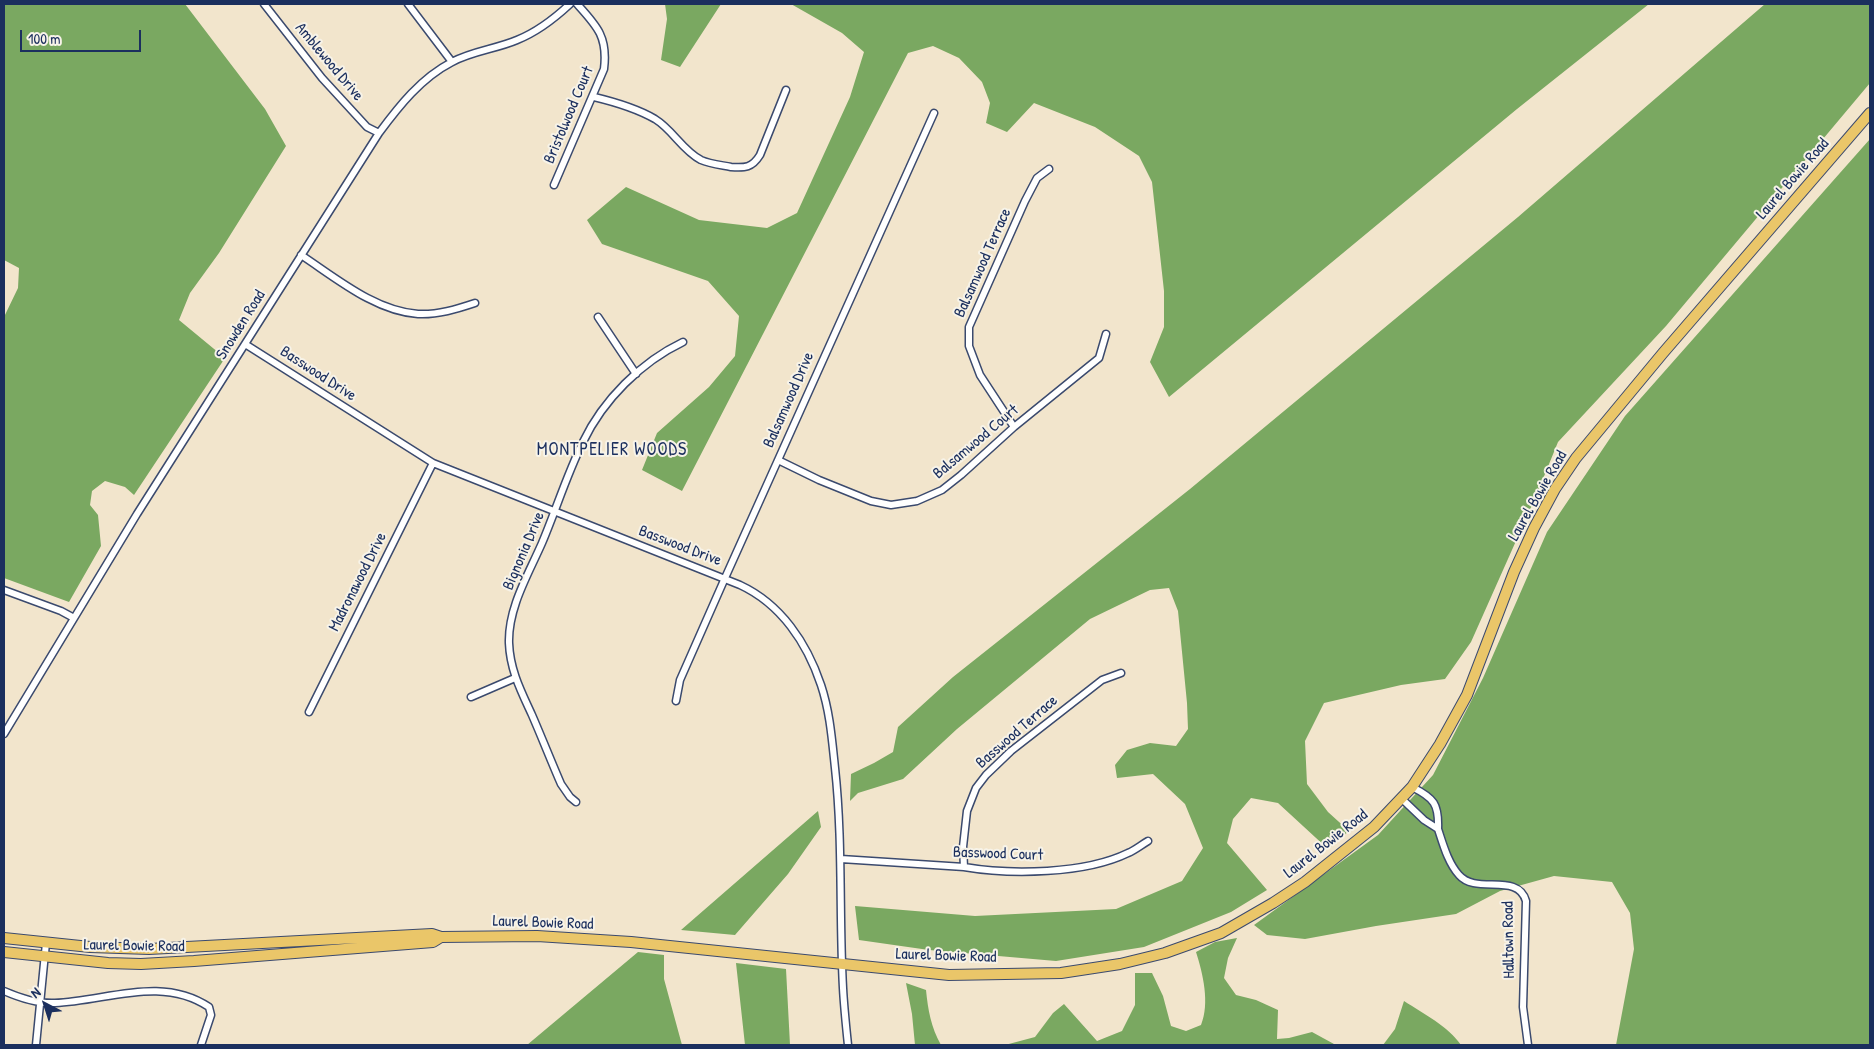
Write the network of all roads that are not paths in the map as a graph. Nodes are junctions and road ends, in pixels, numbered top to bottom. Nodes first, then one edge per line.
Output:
1 (264, 4) edge
2 (408, 4) edge
3 (570, 4) edge
4 (576, 4) edge
5 (452, 62) junction
6 (786, 90) dead end
7 (594, 97) junction
8 (934, 113) dead end
9 (1870, 113) edge
10 (379, 133) junction
11 (1049, 169) dead end
12 (554, 185) dead end
13 (301, 255) junction
14 (475, 303) dead end
15 (598, 317) dead end
16 (1106, 334) dead end
17 (683, 342) dead end
18 (245, 344) junction
19 (636, 374) junction
20 (1014, 427) junction
21 (778, 460) junction
22 (432, 463) junction
23 (555, 512) junction
24 (725, 578) junction
25 (4, 590) edge
26 (74, 618) junction
27 (1121, 673) dead end
28 (515, 678) junction
29 (471, 697) dead end
30 (676, 701) dead end
31 (309, 712) dead end
32 (4, 734) edge
33 (1412, 787) junction
34 (1402, 799) junction
35 (576, 802) dead end
36 (1438, 829) junction
37 (1148, 840) dead end
38 (841, 859) junction
39 (964, 867) junction
40 (442, 937) junction
41 (4, 938) edge
42 (46, 943) junction
43 (4, 952) edge
44 (45, 957) junction
45 (843, 964) junction
46 (4, 991) edge
47 (40, 1001) junction
48 (36, 1045) edge
49 (201, 1045) edge
50 (848, 1045) edge
51 (1528, 1045) edge

1 - 10 street, Amblewood Drive
2 - 5 street
3 - 5 street, Snowden Road
4 - 7 street, Bristolwood Court
5 - 10 street, Snowden Road
6 - 7 street
7 - 12 street, Bristolwood Court
8 - 21 street, Balsamwood Drive
9 - 33 main road, Laurel Bowie Road
10 - 13 street, Snowden Road
11 - 20 street, Balsamwood Terrace
13 - 14 street
13 - 18 street, Snowden Road
15 - 19 street
16 - 20 street, Balsamwood Court
17 - 19 street, Bignonia Drive
18 - 22 street, Basswood Drive
18 - 26 street, Snowden Road
19 - 23 street, Bignonia Drive
20 - 21 street, Balsamwood Court
21 - 24 street, Balsamwood Drive
22 - 23 street, Basswood Drive
22 - 31 street, Madronawood Drive
23 - 24 street, Basswood Drive
23 - 28 street, Bignonia Drive
24 - 30 street, Balsamwood Drive
24 - 38 street, Basswood Drive
25 - 26 street
26 - 32 street, Snowden Road
27 - 39 street, Basswood Terrace
28 - 29 street
28 - 35 street, Bignonia Drive
33 - 34 main road, Laurel Bowie Road
33 - 36 street, Halltown Road
34 - 36 street
34 - 45 main road, Laurel Bowie Road
36 - 51 street, Halltown Road
37 - 39 street, Basswood Court
38 - 39 street, Basswood Court
38 - 45 street, Basswood Drive
40 - 42 main road, Laurel Bowie Road
40 - 44 main road, Laurel Bowie Road
40 - 45 main road, Laurel Bowie Road
41 - 42 main road, Laurel Bowie Road
42 - 44 street
43 - 44 main road, Laurel Bowie Road
44 - 47 street
45 - 50 street, Basswood Drive
46 - 47 street
47 - 48 street
47 - 49 street

